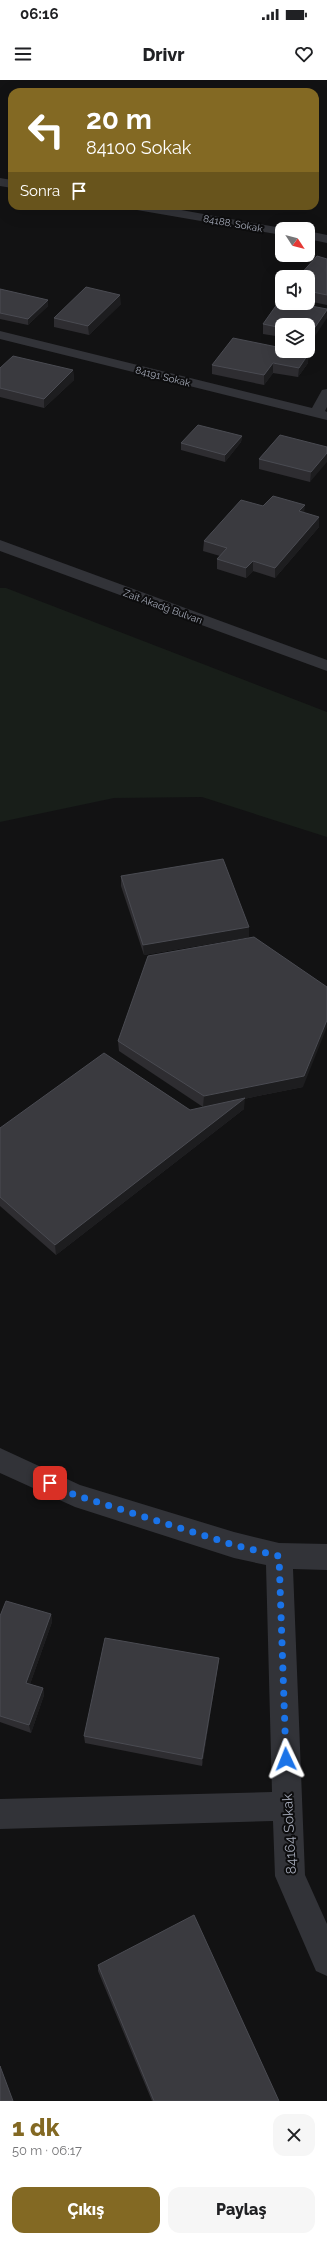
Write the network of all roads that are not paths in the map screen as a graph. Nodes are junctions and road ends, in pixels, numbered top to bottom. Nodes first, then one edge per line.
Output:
1 (160, 210) edge
2 (275, 230) edge
3 (315, 236) edge
4 (327, 239) edge
5 (0, 335) edge
6 (327, 394) edge
7 (321, 415) edge
8 (0, 545) edge
9 (327, 666) edge
10 (0, 1460) edge
11 (279, 1556) junction
12 (327, 1557) edge
13 (288, 1806) junction
14 (0, 1814) edge
15 (327, 1960) edge

1 - 2 street, 84188. Sokak
3 - 4 street
5 - 7 street, 84191 Sokak
6 - 7 street
8 - 9 street, Zait Akadğ Bulvarı
10 - 11 street
11 - 12 street
11 - 13 street, 84164 Sokak
13 - 14 street
13 - 15 street, 84164 Sokak

